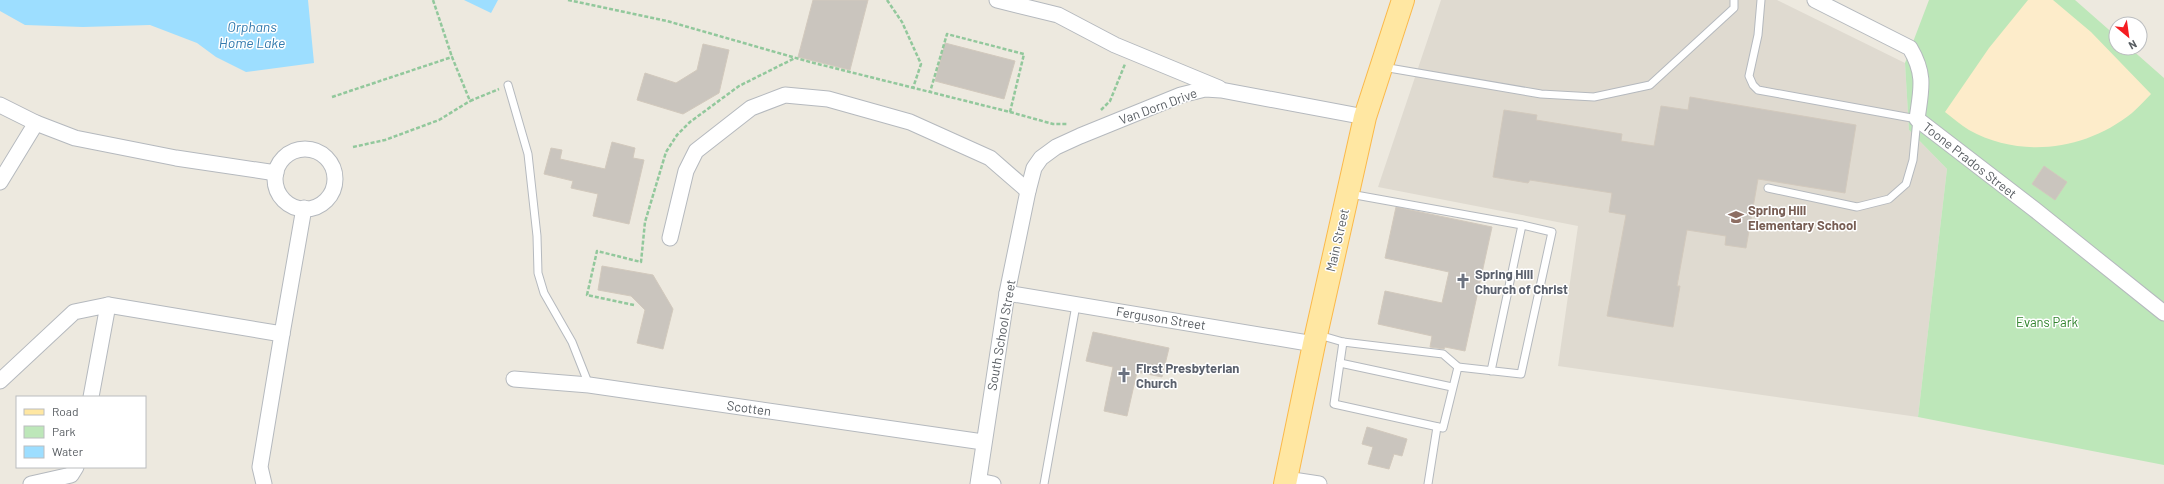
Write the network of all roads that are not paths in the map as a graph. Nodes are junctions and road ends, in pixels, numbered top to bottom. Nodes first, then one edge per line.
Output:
1 (997, 0) edge
2 (1403, 0) edge
3 (1734, 0) edge
4 (1761, 0) edge
5 (1815, 0) edge
6 (1381, 67) junction
7 (508, 85) road end
8 (1221, 90) junction
9 (0, 105) edge
10 (1365, 117) junction
11 (1917, 119) junction
12 (36, 123) junction
13 (276, 173) junction
14 (0, 182) edge
15 (1768, 188) dead end
16 (1028, 191) junction
17 (1348, 193) junction
18 (304, 208) junction
19 (1522, 225) junction
20 (670, 238) dead end
21 (1007, 293) junction
22 (108, 305) junction
23 (1076, 305) junction
24 (2164, 314) edge
25 (282, 334) junction
26 (1315, 339) junction
27 (1343, 342) junction
28 (1340, 363) junction
29 (1458, 367) junction
30 (1491, 371) junction
31 (1, 378) edge
32 (514, 380) dead end
33 (589, 385) junction
34 (1452, 387) junction
35 (91, 396) edge
36 (1437, 427) junction
37 (983, 442) junction
38 (75, 468) edge
39 (1286, 481) edge
40 (978, 482) edge
41 (31, 484) edge
42 (264, 484) edge
43 (993, 484) edge
44 (1044, 484) edge
45 (1319, 484) edge
46 (1428, 484) edge

1 - 8 street
2 - 6 main road, Main Street
3 - 6 lane
4 - 11 lane
5 - 11 street, Toone Prados Street
6 - 10 main road, Main Street
7 - 33 lane
8 - 10 street, Van Dorn Drive
8 - 16 street, Van Dorn Drive
9 - 12 street
10 - 17 main road, Main Street
11 - 15 lane
11 - 24 street, Toone Prados Street
12 - 13 street
12 - 14 street
13 - 18 street
13 - 18 street
16 - 20 street
16 - 21 street, South School Street
17 - 19 lane
17 - 26 main road, Main Street
18 - 25 street
19 - 30 lane
19 - 30 lane
21 - 23 street, Ferguson Street
21 - 37 street, South School Street
22 - 25 street
22 - 31 street
22 - 35 street
23 - 26 street, Ferguson Street
23 - 44 lane
25 - 42 street
26 - 27 lane
26 - 39 main road, Main Street
27 - 28 lane
27 - 29 lane
28 - 34 lane
28 - 36 lane
29 - 30 lane
29 - 34 lane
32 - 33 street, Scotten
33 - 37 street, Scotten
34 - 36 lane
36 - 46 lane
37 - 40 street, South School Street
38 - 41 street
39 - 45 street
40 - 43 street

